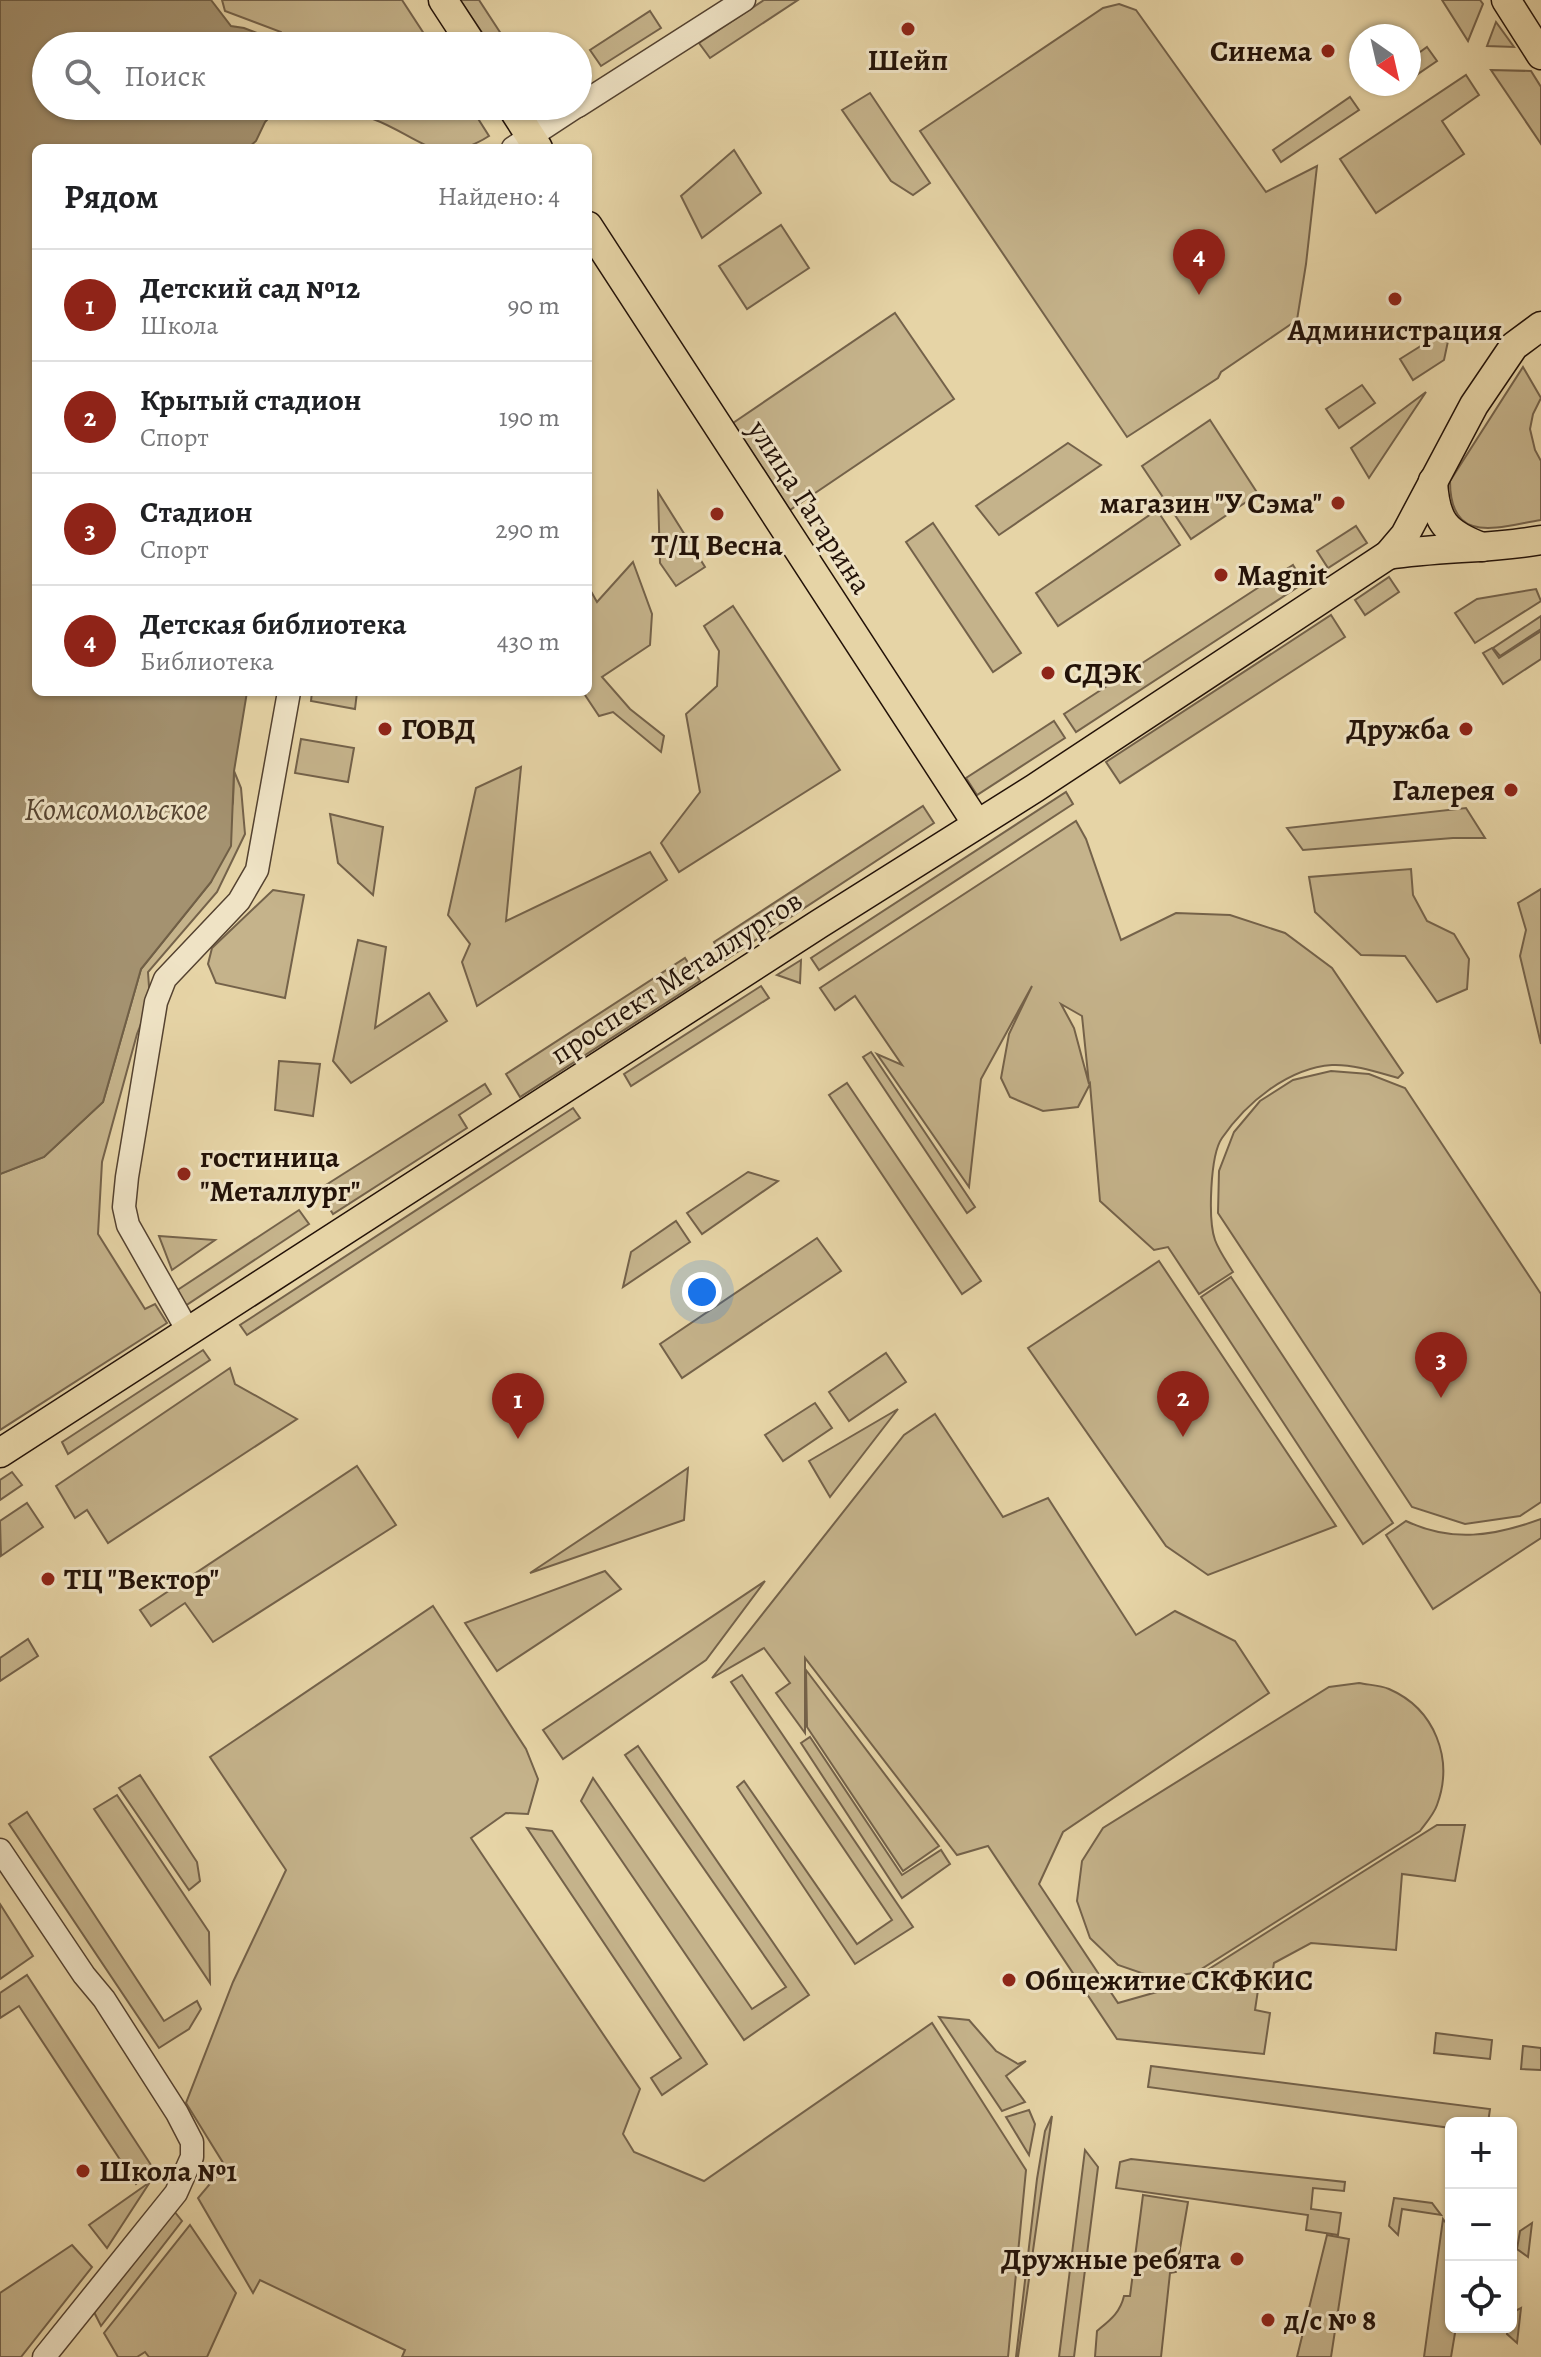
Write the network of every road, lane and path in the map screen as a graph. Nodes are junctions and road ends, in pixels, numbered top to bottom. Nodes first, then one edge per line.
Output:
1 (443, 0) edge
2 (744, 0) edge
3 (1506, 0) edge
4 (464, 32) edge
5 (1541, 55) edge
6 (592, 97) edge
7 (517, 120) edge
8 (559, 120) edge
9 (527, 144) edge
10 (592, 232) edge
11 (1541, 319) edge
12 (1541, 326) edge
13 (1514, 346) junction
14 (1433, 481) junction
15 (1541, 540) edge
16 (1484, 548) junction
17 (1388, 555) junction
18 (288, 696) edge
19 (977, 824) junction
20 (188, 1331) junction
21 (0, 1453) edge
22 (0, 1850) edge
23 (44, 2357) edge

1 - 4 main road
2 - 6 street
3 - 5 main road
7 - 9 main road
8 - 9 street
10 - 19 main road, улица Гагарина
11 - 13 main road
12 - 13 main road
13 - 14 main road, проспект Металлургов
14 - 16 main road
14 - 17 main road, проспект Металлургов
15 - 16 main road, проспект Металлургов
16 - 17 main road, проспект Металлургов
17 - 19 main road, проспект Металлургов
18 - 20 street
19 - 20 main road, проспект Металлургов
20 - 21 main road, проспект Металлургов
22 - 23 street

